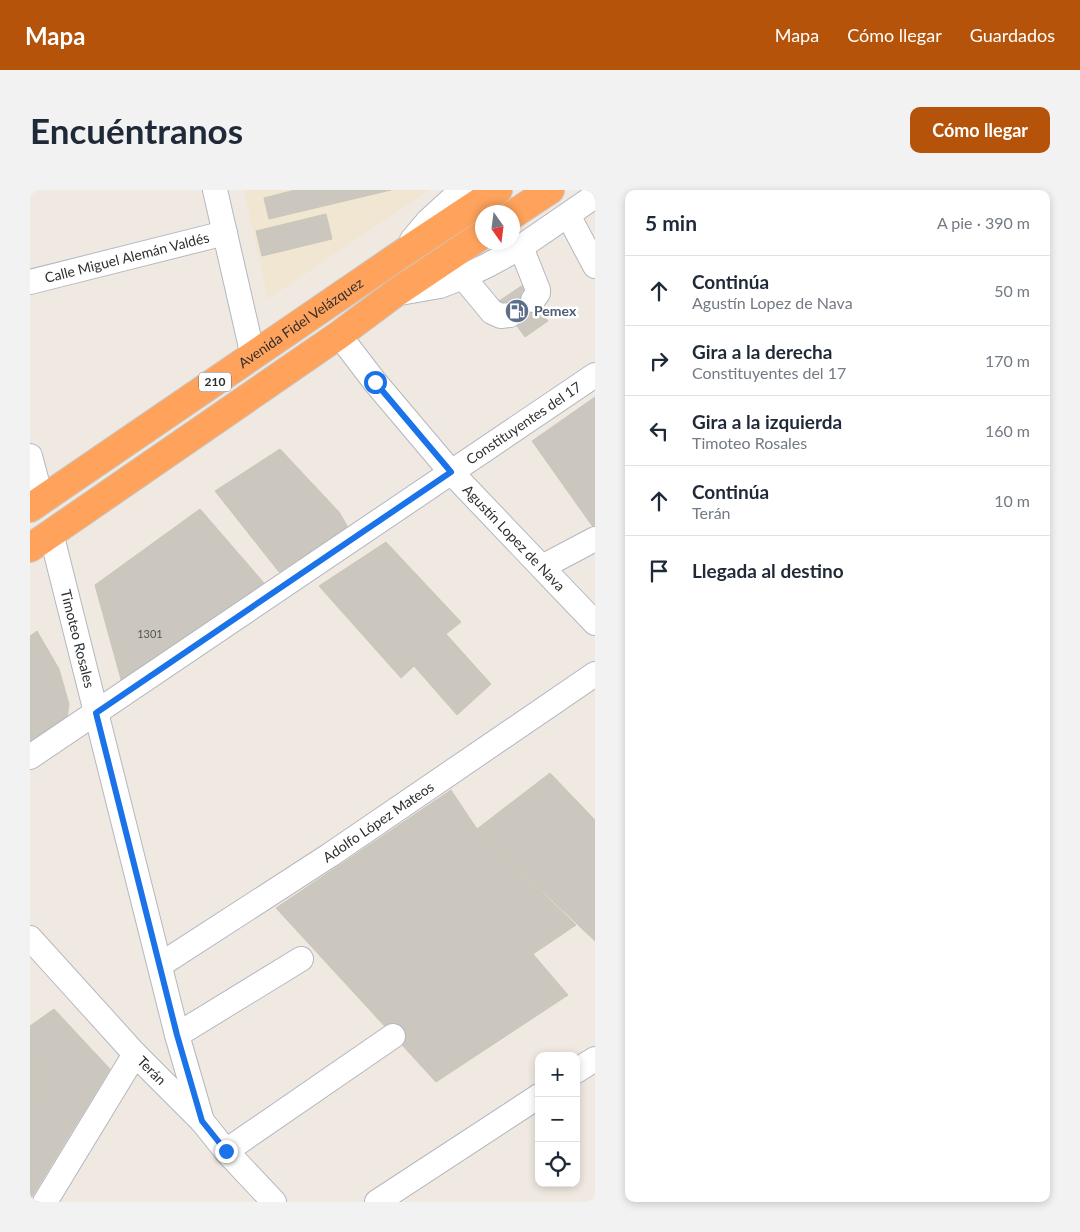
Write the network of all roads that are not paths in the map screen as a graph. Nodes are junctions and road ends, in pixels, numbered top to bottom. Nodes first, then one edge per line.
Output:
1 (215, 190) edge
2 (462, 190) edge
3 (498, 190) edge
4 (550, 190) edge
5 (595, 196) edge
6 (520, 210) edge
7 (568, 215) junction
8 (225, 233) junction
9 (475, 240) edge
10 (521, 248) junction
11 (400, 255) junction
12 (595, 266) edge
13 (463, 277) junction
14 (30, 282) edge
15 (394, 294) junction
16 (533, 300) dead end
17 (510, 315) dead end
18 (339, 335) junction
19 (252, 356) junction
20 (595, 375) edge
21 (30, 456) edge
22 (451, 472) junction
23 (36, 505) edge
24 (40, 540) edge
25 (593, 544) edge
26 (542, 567) junction
27 (595, 622) edge
28 (595, 674) edge
29 (96, 713) junction
30 (30, 758) edge
31 (30, 938) edge
32 (301, 959) dead end
33 (160, 965) junction
34 (177, 1035) junction
35 (393, 1036) dead end
36 (135, 1054) junction
37 (595, 1058) edge
38 (580, 1068) edge
39 (537, 1097) edge
40 (202, 1121) junction
41 (226, 1151) junction
42 (264, 1198) edge
43 (45, 1202) edge
44 (377, 1202) edge

1 - 8 street
2 - 11 street
3 - 11 highway, Avenida Fidel Velázquez / 210
4 - 6 highway
5 - 7 street
7 - 10 street
7 - 12 street
8 - 14 street, Calle Miguel Alemán Valdés
8 - 19 street
9 - 15 highway, 210
10 - 13 street
10 - 16 street
11 - 19 highway, Avenida Fidel Velázquez / 210
13 - 15 street
13 - 17 street
15 - 18 highway, 210
18 - 22 street, Agustín Lopez de Nava
18 - 24 highway, 210
19 - 23 highway, Avenida Fidel Velázquez / 210
20 - 22 street, Constituyentes del 17
21 - 23 street
22 - 26 street, Agustín Lopez de Nava
22 - 29 street, Constituyentes del 17
24 - 29 street, Timoteo Rosales
25 - 26 street
26 - 27 street, Agustín Lopez de Nava
28 - 33 street, Adolfo López Mateos
29 - 30 street, Constituyentes del 17
29 - 33 street, Timoteo Rosales
31 - 36 street, Terán
32 - 34 street
33 - 34 street, Timoteo Rosales
34 - 40 street, Timoteo Rosales
35 - 41 street
36 - 40 street, Terán
36 - 43 street
37 - 38 street
39 - 44 street
40 - 41 street, Terán
41 - 42 street, Terán

